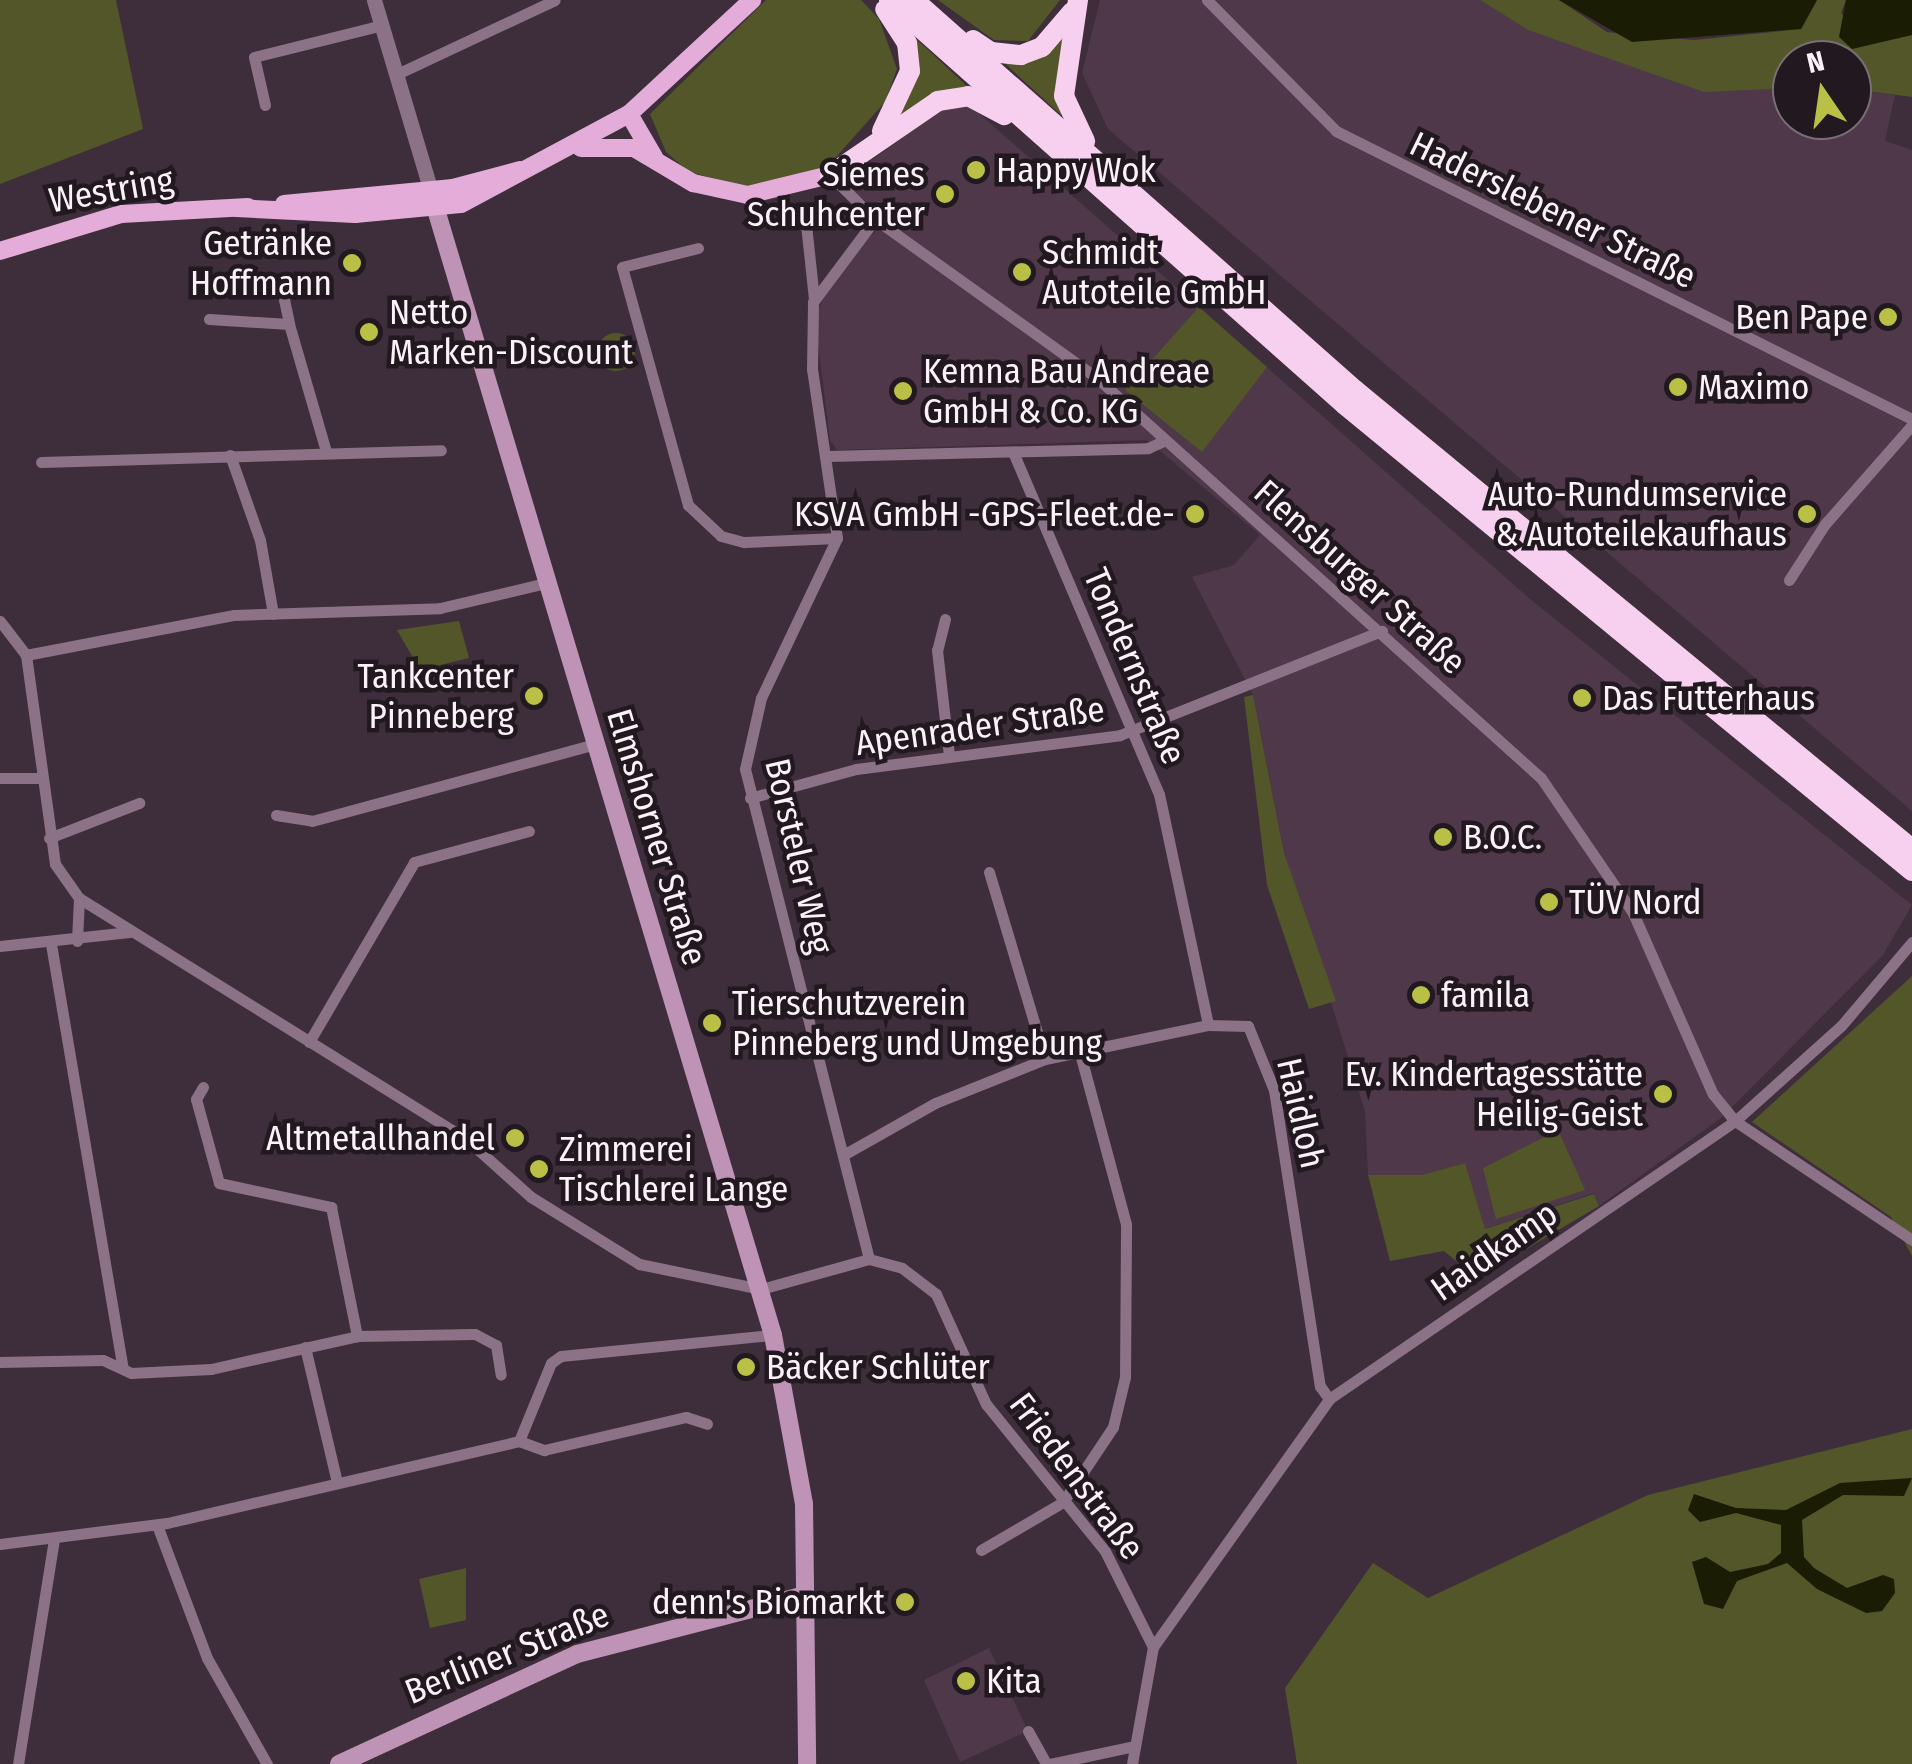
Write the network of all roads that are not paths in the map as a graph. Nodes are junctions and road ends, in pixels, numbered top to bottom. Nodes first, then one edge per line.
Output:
1 (374, 0) edge
2 (555, 0) edge
3 (752, 0) edge
4 (878, 0) edge
5 (889, 0) edge
6 (1207, 0) edge
7 (916, 1) edge
8 (1078, 1) edge
9 (382, 25) junction
10 (397, 74) junction
11 (265, 104) dead end
12 (622, 119) junction
13 (1025, 123) junction
14 (872, 144) junction
15 (634, 148) junction
16 (572, 150) junction
17 (654, 158) junction
18 (548, 162) junction
19 (830, 174) junction
20 (430, 188) junction
21 (1131, 196) junction
22 (236, 208) junction
23 (436, 208) junction
24 (806, 216) dead end
25 (875, 218) junction
26 (698, 248) dead end
27 (0, 251) edge
28 (282, 290) dead end
29 (814, 299) junction
30 (209, 319) dead end
31 (289, 324) junction
32 (1912, 422) edge
33 (1164, 440) junction
34 (441, 450) dead end
35 (326, 451) junction
36 (1013, 452) junction
37 (230, 455) junction
38 (828, 456) junction
39 (42, 462) dead end
40 (836, 538) junction
41 (1789, 580) dead end
42 (546, 583) junction
43 (273, 614) junction
44 (945, 619) dead end
45 (0, 621) edge
46 (1382, 631) junction
47 (26, 655) junction
48 (1133, 730) junction
49 (595, 744) junction
50 (949, 756) junction
51 (0, 778) edge
52 (41, 778) junction
53 (750, 798) junction
54 (139, 803) dead end
55 (276, 815) dead end
56 (529, 832) dead end
57 (49, 838) junction
58 (1912, 848) edge
59 (1912, 871) edge
60 (989, 872) dead end
61 (79, 898) junction
62 (129, 932) junction
63 (77, 942) junction
64 (1912, 942) edge
65 (52, 944) junction
66 (0, 946) edge
67 (1208, 1026) junction
68 (309, 1042) junction
69 (1079, 1050) junction
70 (1045, 1059) junction
71 (204, 1086) dead end
72 (1735, 1121) junction
73 (845, 1154) junction
74 (1912, 1240) edge
75 (869, 1258) junction
76 (761, 1289) junction
77 (773, 1335) junction
78 (356, 1336) junction
79 (305, 1347) junction
80 (0, 1362) edge
81 (124, 1368) junction
82 (501, 1375) dead end
83 (1329, 1399) junction
84 (707, 1424) dead end
85 (518, 1441) junction
86 (337, 1482) junction
87 (1063, 1502) junction
88 (157, 1525) junction
89 (54, 1538) junction
90 (0, 1544) edge
91 (981, 1550) dead end
92 (805, 1595) junction
93 (1153, 1647) junction
94 (1028, 1731) dead end
95 (1135, 1746) junction
96 (18, 1764) edge
97 (267, 1764) edge
98 (339, 1764) edge
99 (806, 1764) edge
100 (1048, 1764) edge
101 (1132, 1764) edge

1 - 9 street, Elmshorner Straße
2 - 10 street
3 - 12 main road
4 - 14 highway
5 - 13 highway
6 - 32 street, Haderslebener Straße
7 - 8 highway
7 - 21 highway
8 - 21 highway
9 - 10 street, Elmshorner Straße
9 - 11 street
10 - 20 street, Elmshorner Straße
12 - 15 main road
12 - 16 main road
12 - 17 main road
13 - 14 highway
13 - 59 highway
14 - 19 highway
15 - 16 main road
15 - 17 main road
16 - 18 main road
17 - 19 main road
18 - 20 main road, Westring
18 - 23 main road
19 - 25 street, Flensburger Straße
20 - 22 main road, Westring
20 - 23 main road, Elmshorner Straße
21 - 58 highway
22 - 23 main road, Westring
22 - 27 main road, Westring
23 - 42 main road, Elmshorner Straße
24 - 29 street, Borsteler Weg
25 - 29 street
25 - 33 street, Flensburger Straße
26 - 40 street
28 - 31 street
29 - 38 street, Borsteler Weg
30 - 31 street
31 - 35 street
32 - 41 street, Haderslebener Straße
33 - 36 street
33 - 46 street, Flensburger Straße
34 - 35 street
35 - 37 street
36 - 38 street
36 - 48 street, Tondernstraße
37 - 39 street
37 - 43 street
38 - 40 street, Borsteler Weg
40 - 53 street, Borsteler Weg
42 - 43 street
42 - 49 main road, Elmshorner Straße
43 - 47 street
44 - 50 street
45 - 47 street
46 - 48 street, Apenrader Straße
46 - 72 street, Flensburger Straße
47 - 52 street
48 - 50 street, Apenrader Straße
48 - 67 street, Tondernstraße
49 - 55 street
49 - 76 main road, Elmshorner Straße
50 - 53 street, Apenrader Straße
51 - 52 street
52 - 57 street
53 - 73 street, Borsteler Weg
54 - 57 street
56 - 68 street
57 - 61 street
60 - 70 street
61 - 62 street
61 - 63 street
62 - 63 street
62 - 68 street
63 - 65 street
64 - 72 street, Haidkamp
65 - 66 street
65 - 81 street
67 - 69 street, Haidloh
67 - 83 street, Haidloh
68 - 76 street
69 - 70 street, Haidloh
69 - 87 street
70 - 73 street, Haidloh
71 - 78 street
72 - 74 street
72 - 83 street, Haidkamp
73 - 75 street, Borsteler Weg
75 - 76 street
75 - 87 street, Friedenstraße
76 - 77 main road, Elmshorner Straße
77 - 85 street
77 - 92 main road, Elmshorner Straße
78 - 79 street
78 - 82 street
79 - 81 street
79 - 86 street
80 - 81 street
83 - 93 street, Haidkamp
84 - 85 street
85 - 86 street
86 - 88 street
87 - 91 street
87 - 93 street, Friedenstraße
88 - 89 street
88 - 97 street
89 - 90 street
89 - 96 street
92 - 98 main road, Berliner Straße
92 - 99 main road, Elmshorner Straße
93 - 95 street
94 - 100 street
95 - 100 street
95 - 101 street

